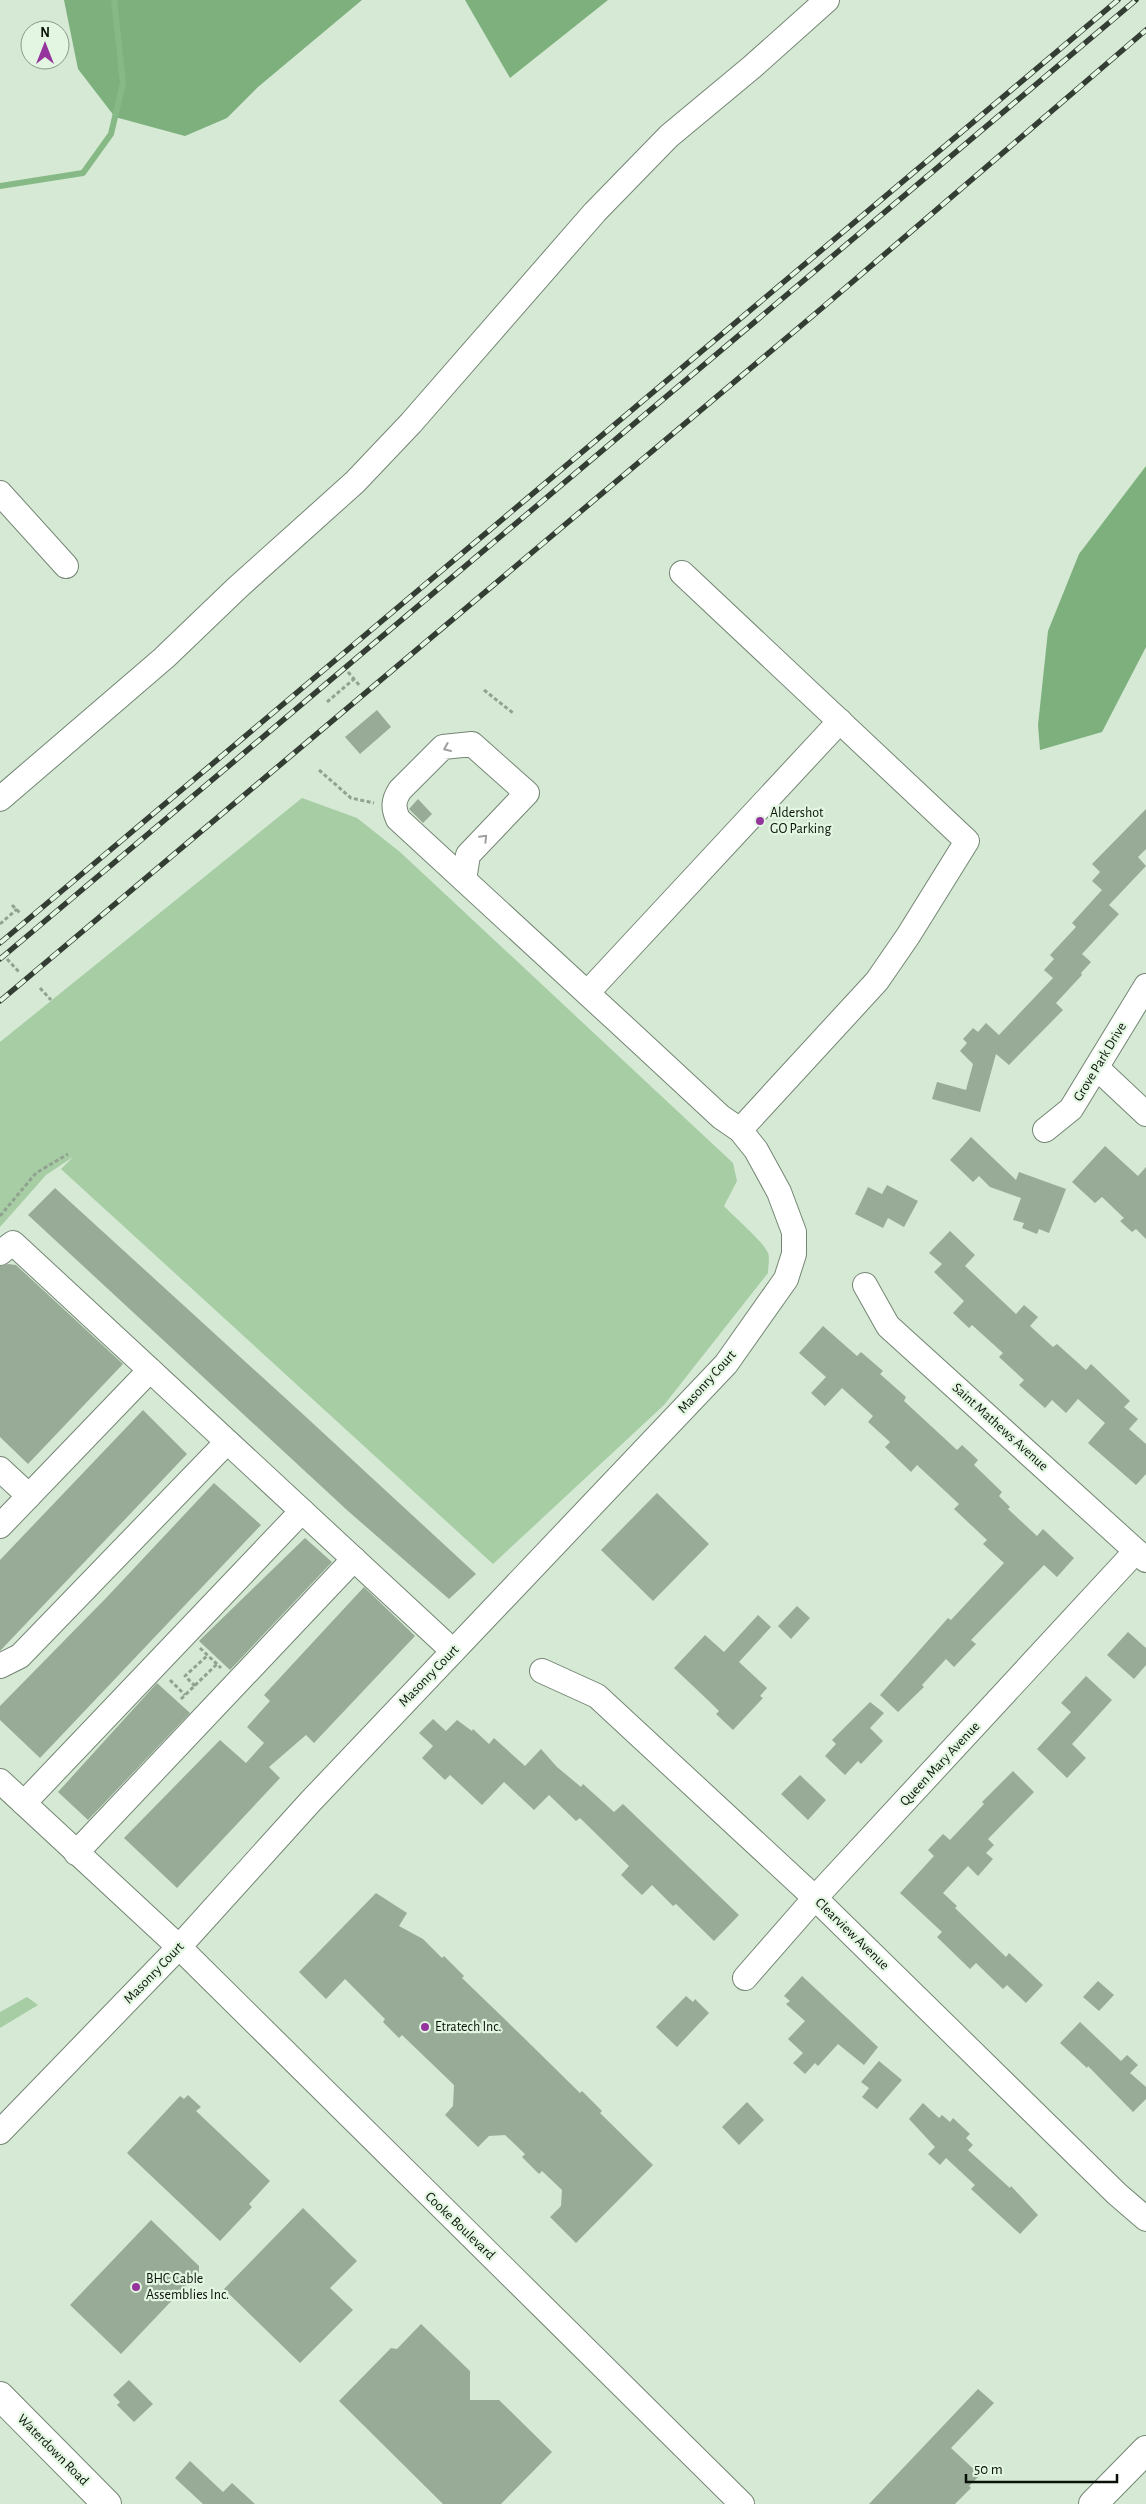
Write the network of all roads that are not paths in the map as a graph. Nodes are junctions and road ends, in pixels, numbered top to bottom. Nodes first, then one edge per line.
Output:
1 (827, 0) edge
2 (0, 493) edge
3 (66, 566) dead end
4 (682, 574) dead end
5 (840, 721) junction
6 (0, 799) edge
7 (464, 880) junction
8 (1146, 986) edge
9 (588, 992) junction
10 (1097, 1068) junction
11 (1146, 1114) edge
12 (740, 1130) junction
13 (1045, 1130) dead end
14 (0, 1253) edge
15 (865, 1285) dead end
16 (150, 1370) junction
17 (227, 1442) junction
18 (0, 1469) edge
19 (29, 1496) junction
20 (302, 1511) junction
21 (0, 1526) edge
22 (1141, 1556) edge
23 (354, 1559) junction
24 (453, 1651) junction
25 (0, 1666) edge
26 (542, 1671) dead end
27 (0, 1781) edge
28 (24, 1803) junction
29 (76, 1853) junction
30 (815, 1898) junction
31 (179, 1947) junction
32 (745, 1978) dead end
33 (0, 2132) edge
34 (1146, 2219) edge
35 (0, 2396) edge
36 (1146, 2450) edge
37 (107, 2504) edge
38 (742, 2504) edge
39 (1093, 2504) edge

1 - 6 street
2 - 3 street
4 - 5 street
5 - 9 street
5 - 12 street
7 -> 7 street, Masonry Court
7 - 9 street, Masonry Court
8 - 10 street, Grove Park Drive
9 - 12 street, Masonry Court
10 - 11 street
10 - 13 street, Grove Park Drive
12 - 24 street, Masonry Court
14 - 16 street
15 - 22 street, Saint Mathews Avenue
16 - 17 street
16 - 19 street
17 - 20 street
17 - 25 street
18 - 19 street
19 - 21 street
20 - 23 street
20 - 28 street
22 - 30 street, Queen Mary Avenue
23 - 24 street
23 - 29 street
24 - 31 street, Masonry Court
26 - 30 street, Clearview Avenue
27 - 28 street, Cooke Boulevard
28 - 29 street, Cooke Boulevard
29 - 31 street, Cooke Boulevard
30 - 32 street, Queen Mary Avenue
30 - 34 street, Clearview Avenue
31 - 33 street, Masonry Court
31 - 38 street, Cooke Boulevard
35 - 37 main road, Waterdown Road
36 - 39 main road

